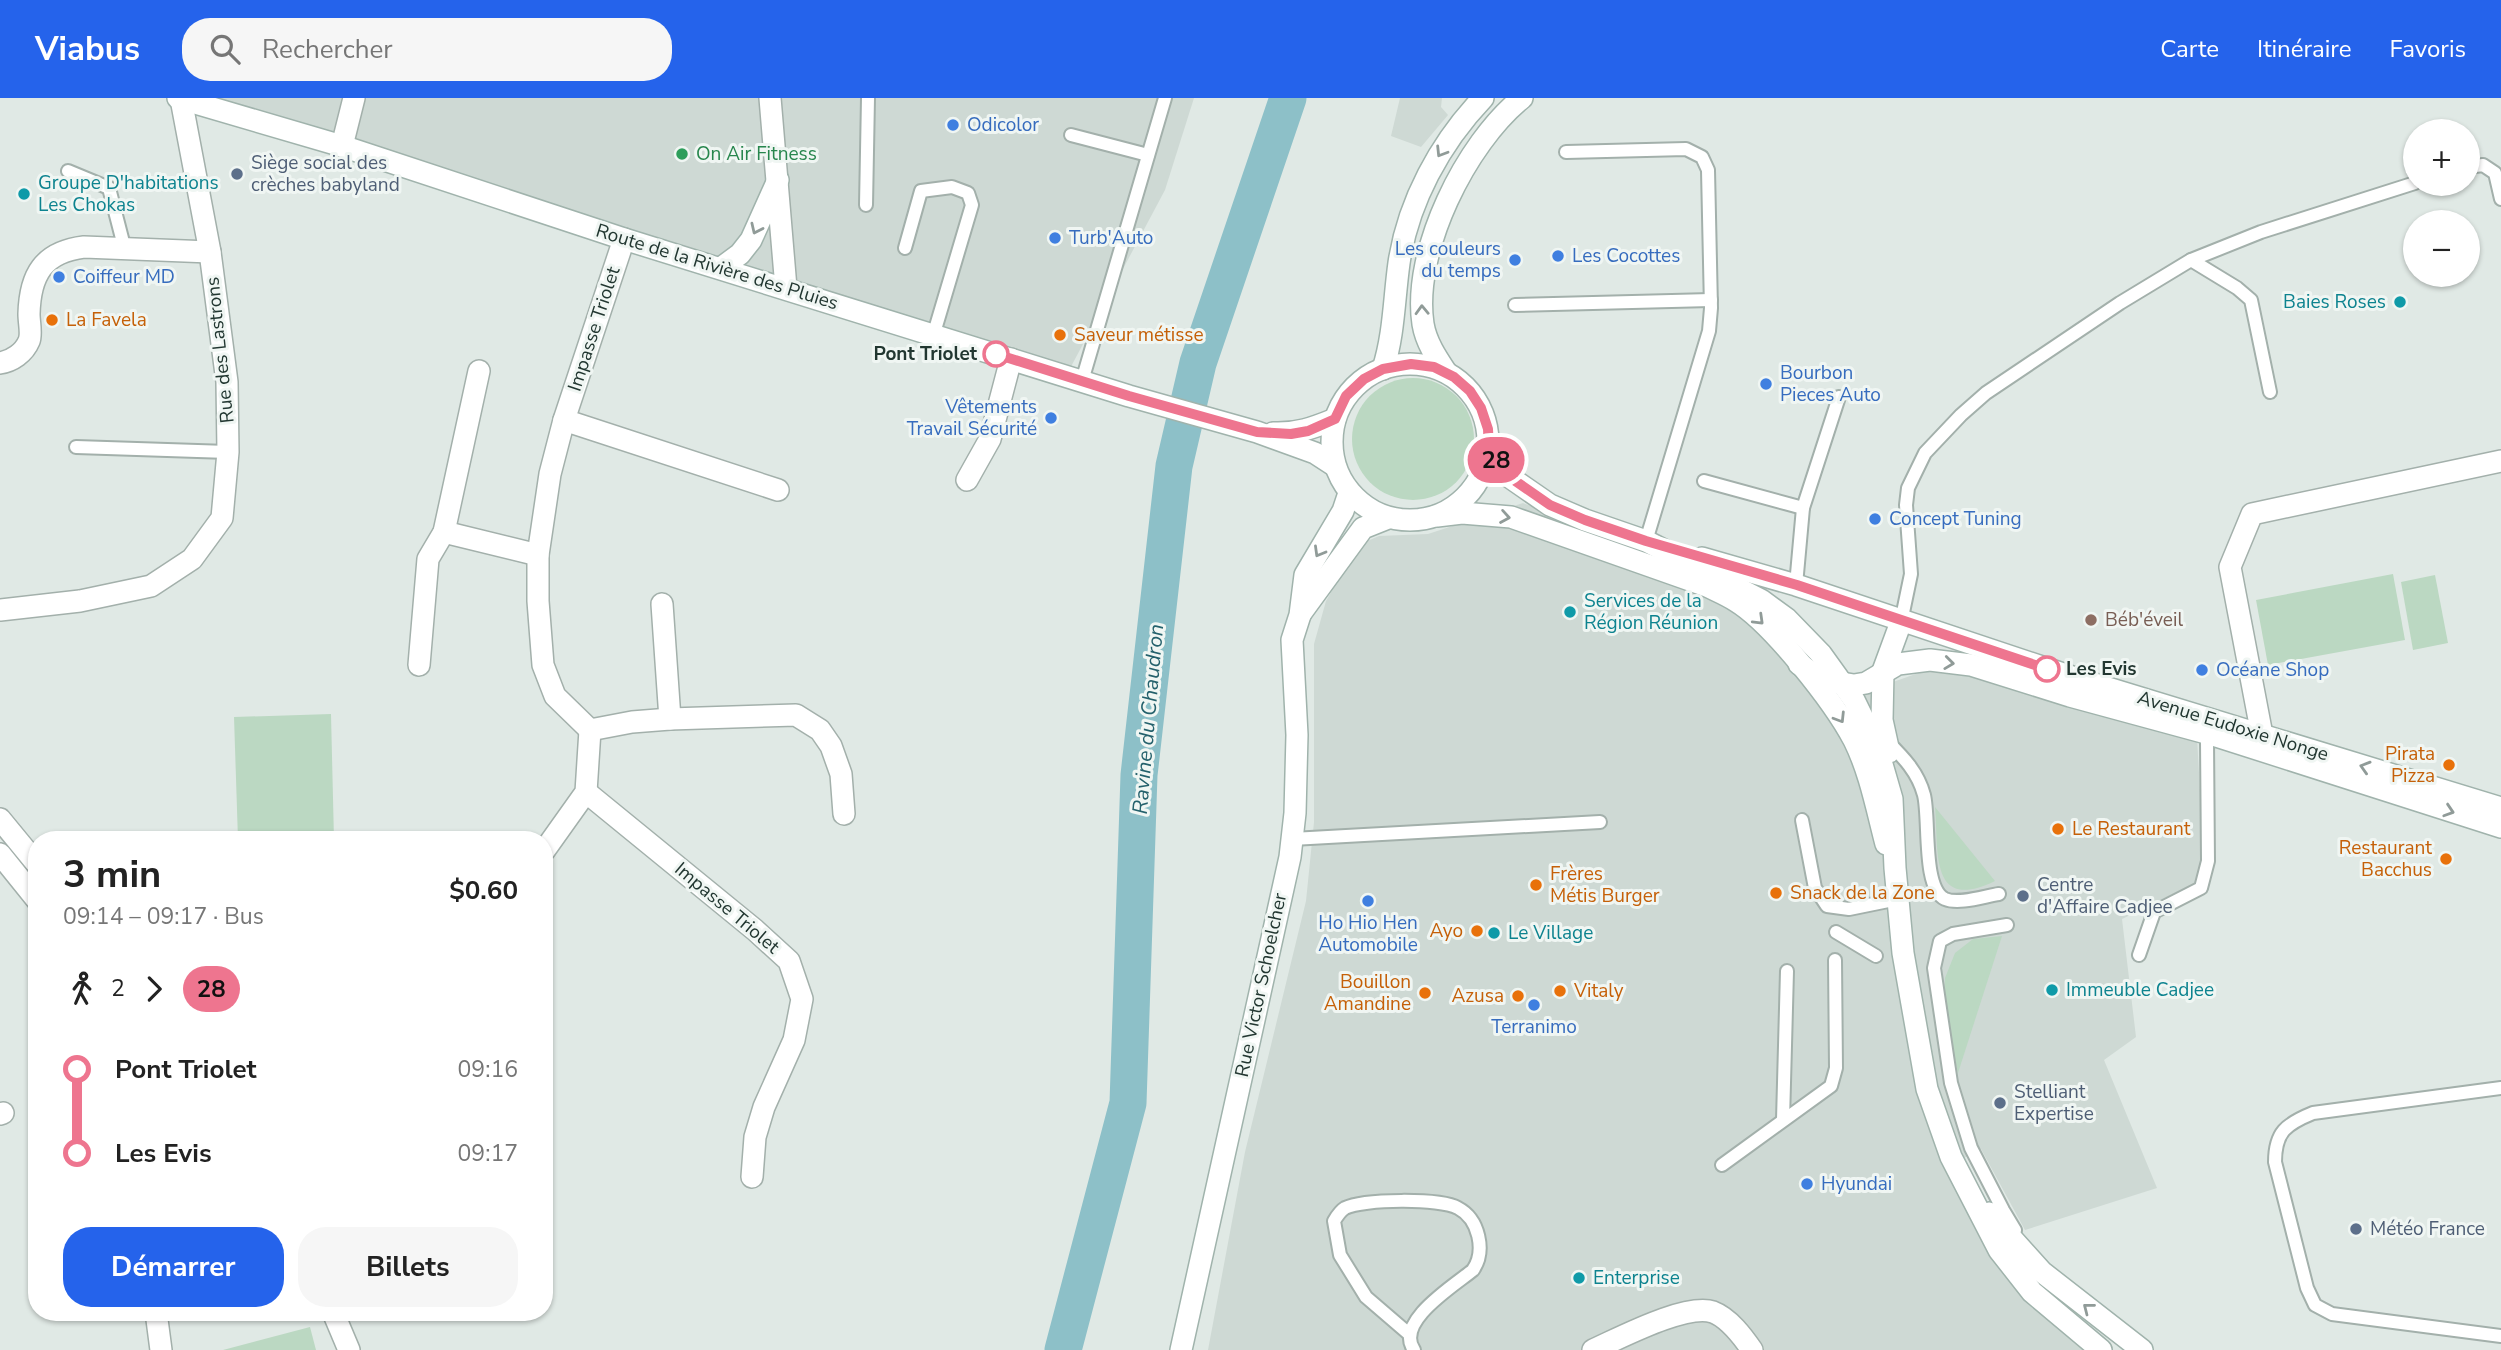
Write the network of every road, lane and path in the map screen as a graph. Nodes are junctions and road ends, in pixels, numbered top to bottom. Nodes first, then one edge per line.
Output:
1 (179, 98) edge
2 (354, 98) edge
3 (770, 98) edge
4 (868, 98) edge
5 (1165, 98) edge
6 (1483, 98) edge
7 (1522, 98) edge
8 (1071, 135) dead end
9 (342, 146) junction
10 (1566, 152) dead end
11 (1149, 155) junction
12 (2480, 165) edge
13 (68, 171) dead end
14 (778, 180) junction
15 (2403, 187) edge
16 (2501, 199) edge
17 (866, 205) dead end
18 (624, 239) junction
19 (905, 248) dead end
20 (125, 250) junction
21 (210, 252) junction
22 (2191, 260) junction
23 (721, 268) junction
24 (786, 288) junction
25 (1711, 300) junction
26 (1515, 305) dead end
27 (934, 333) junction
28 (1012, 359) junction
29 (0, 363) edge
30 (1383, 369) junction
31 (479, 371) dead end
32 (1446, 372) junction
33 (1082, 381) junction
34 (2270, 392) dead end
35 (1839, 397) dead end
36 (1335, 419) junction
37 (564, 420) junction
38 (1257, 432) junction
39 (76, 447) dead end
40 (1489, 449) junction
41 (228, 452) junction
42 (2501, 461) edge
43 (1335, 466) junction
44 (967, 480) dead end
45 (1704, 481) dead end
46 (778, 490) dead end
47 (1349, 493) junction
48 (1803, 509) junction
49 (1437, 516) junction
50 (1388, 518) junction
51 (444, 532) junction
52 (1646, 541) junction
53 (538, 555) junction
54 (1797, 585) junction
55 (662, 604) dead end
56 (0, 610) edge
57 (1300, 615) junction
58 (1901, 622) junction
59 (1799, 664) junction
60 (419, 665) dead end
61 (1883, 671) junction
62 (1842, 684) junction
63 (670, 719) junction
64 (590, 730) junction
65 (2210, 734) junction
66 (2262, 735) junction
67 (1886, 740) junction
68 (586, 792) junction
69 (1892, 799) junction
70 (2501, 808) edge
71 (844, 814) dead end
72 (0, 820) edge
73 (1802, 820) dead end
74 (1600, 822) dead end
75 (2501, 827) edge
76 (553, 838) edge
77 (1292, 839) junction
78 (28, 853) edge
79 (0, 854) edge
80 (1895, 869) junction
81 (28, 889) edge
82 (1999, 894) dead end
83 (1899, 900) junction
84 (2007, 925) dead end
85 (1836, 932) dead end
86 (2139, 955) dead end
87 (1877, 956) dead end
88 (1835, 960) dead end
89 (1787, 971) dead end
90 (2501, 1088) edge
91 (1783, 1120) junction
92 (1971, 1148) junction
93 (1951, 1157) junction
94 (1722, 1165) dead end
95 (752, 1177) dead end
96 (1972, 1193) junction
97 (2042, 1272) junction
98 (157, 1321) edge
99 (337, 1321) edge
100 (1409, 1334) junction
101 (2481, 1335) junction
102 (2501, 1336) edge
103 (161, 1350) edge
104 (349, 1350) edge
105 (1181, 1350) edge
106 (1414, 1350) edge
107 (1593, 1350) edge
108 (1752, 1350) edge
109 (2101, 1350) edge
110 (2142, 1350) edge
111 (2487, 1350) edge

1 - 9 main road, Route de la Rivière des Pluies
1 - 21 main road, Rue des Lastrons
2 - 9 main road
3 - 14 main road
4 - 17 lane
5 - 11 lane
6 -> 30 main road
32 -> 7 main road
8 - 11 lane
9 - 18 main road, Route de la Rivière des Pluies
10 - 25 lane
11 - 33 lane
12 - 16 lane
13 - 20 lane
14 -> 23 main road
14 - 24 main road
15 - 22 lane
18 - 23 main road, Route de la Rivière des Pluies
18 - 37 main road, Impasse Triolet
19 - 27 lane
20 - 21 main road
20 - 29 main road
21 - 41 main road, Rue des Lastrons
22 - 34 lane
22 - 58 lane
23 - 24 main road, Route de la Rivière des Pluies
24 - 27 main road, Route de la Rivière des Pluies
25 - 26 lane
25 - 52 lane
27 - 28 main road, Route de la Rivière des Pluies
28 - 33 main road, Route de la Rivière des Pluies
28 - 44 main road
30 - 32 main road
30 - 36 main road
31 - 51 main road
32 - 40 main road
33 - 38 main road, Route de la Rivière des Pluies
35 - 48 lane
36 - 38 main road, Route de la Rivière des Pluies
36 - 43 main road
37 - 46 main road
37 - 53 main road, Impasse Triolet
38 - 43 main road, Route de la Rivière des Pluies
39 - 41 lane
40 - 49 main road
40 - 52 main road
41 - 56 main road, Rue des Lastrons
42 - 66 main road
43 - 47 main road
45 - 48 lane
47 - 50 main road
47 -> 57 main road, Rue Victor Schoelcher
48 - 54 lane
49 - 50 main road
49 -> 59 main road
50 - 57 main road, Rue Victor Schoelcher
51 - 53 main road
51 - 60 main road
52 - 54 main road, Avenue Eudoxie Nonge
52 - 62 main road
53 - 64 main road, Impasse Triolet
54 - 58 main road, Avenue Eudoxie Nonge
55 - 63 main road
57 - 77 main road, Rue Victor Schoelcher
58 - 61 main road
58 - 66 main road, Avenue Eudoxie Nonge
59 - 62 main road
59 -> 80 main road
61 - 62 main road, Avenue Eudoxie Nonge
61 -> 65 main road, Avenue Eudoxie Nonge
61 - 67 main road
62 - 69 main road
63 - 64 main road
63 - 71 main road
64 - 68 main road
65 -> 75 main road, Avenue Eudoxie Nonge
65 - 86 lane
70 -> 66 main road, Avenue Eudoxie Nonge
67 - 69 main road
67 - 82 lane
68 - 76 main road
68 - 95 main road, Impasse Triolet
69 - 80 main road
72 - 78 main road
73 - 83 lane
74 - 77 lane
77 - 105 main road, Rue Victor Schoelcher
79 - 81 main road
80 - 83 main road
83 - 93 main road
84 - 92 lane
85 - 87 lane
88 - 91 lane
89 - 91 lane
90 - 101 lane
91 - 94 lane
92 - 93 lane
92 - 97 lane
93 - 96 main road
96 - 97 main road
96 - 109 main road
110 -> 97 main road
98 - 103 main road
99 - 104 main road
100 - 100 lane
100 - 106 lane
101 - 102 lane
101 - 111 lane
107 - 108 main road

